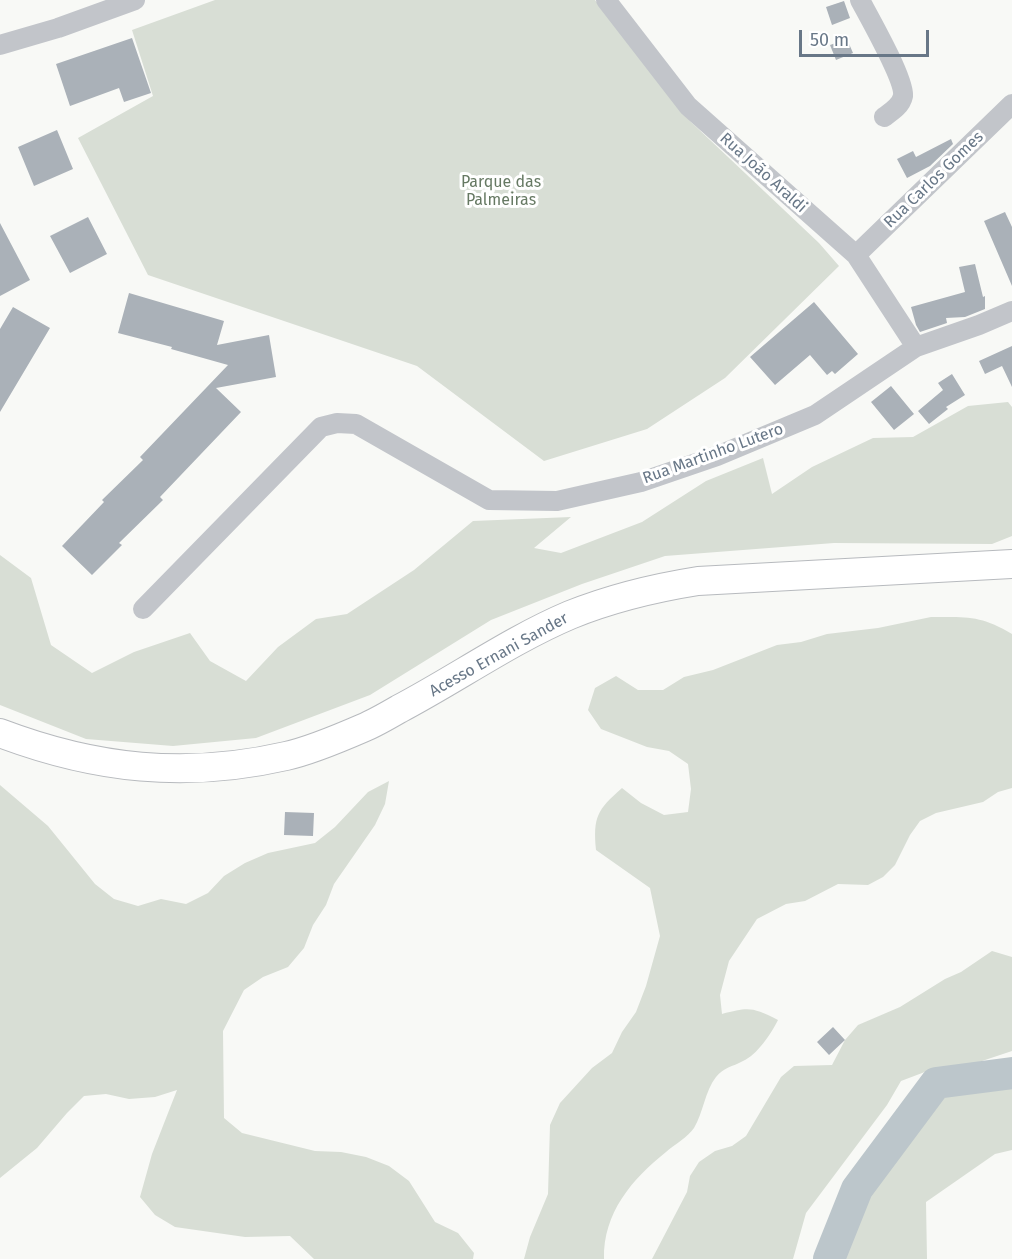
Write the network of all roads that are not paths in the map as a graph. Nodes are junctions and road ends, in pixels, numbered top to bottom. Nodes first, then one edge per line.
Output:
1 (135, 0) edge
2 (606, 0) edge
3 (860, 0) edge
4 (0, 45) edge
5 (1012, 104) edge
6 (884, 117) dead end
7 (856, 255) junction
8 (1012, 310) edge
9 (916, 347) junction
10 (1012, 564) edge
11 (143, 609) dead end
12 (0, 734) edge

1 - 4 street
2 - 7 street, Rua João Araldi
3 - 6 street
5 - 7 street, Rua Carlos Gomes
7 - 9 street, Rua João Araldi
8 - 9 street, Rua Martinho Lutero
9 - 11 street, Rua Martinho Lutero
10 - 12 highway, Acesso Ernani Sander

